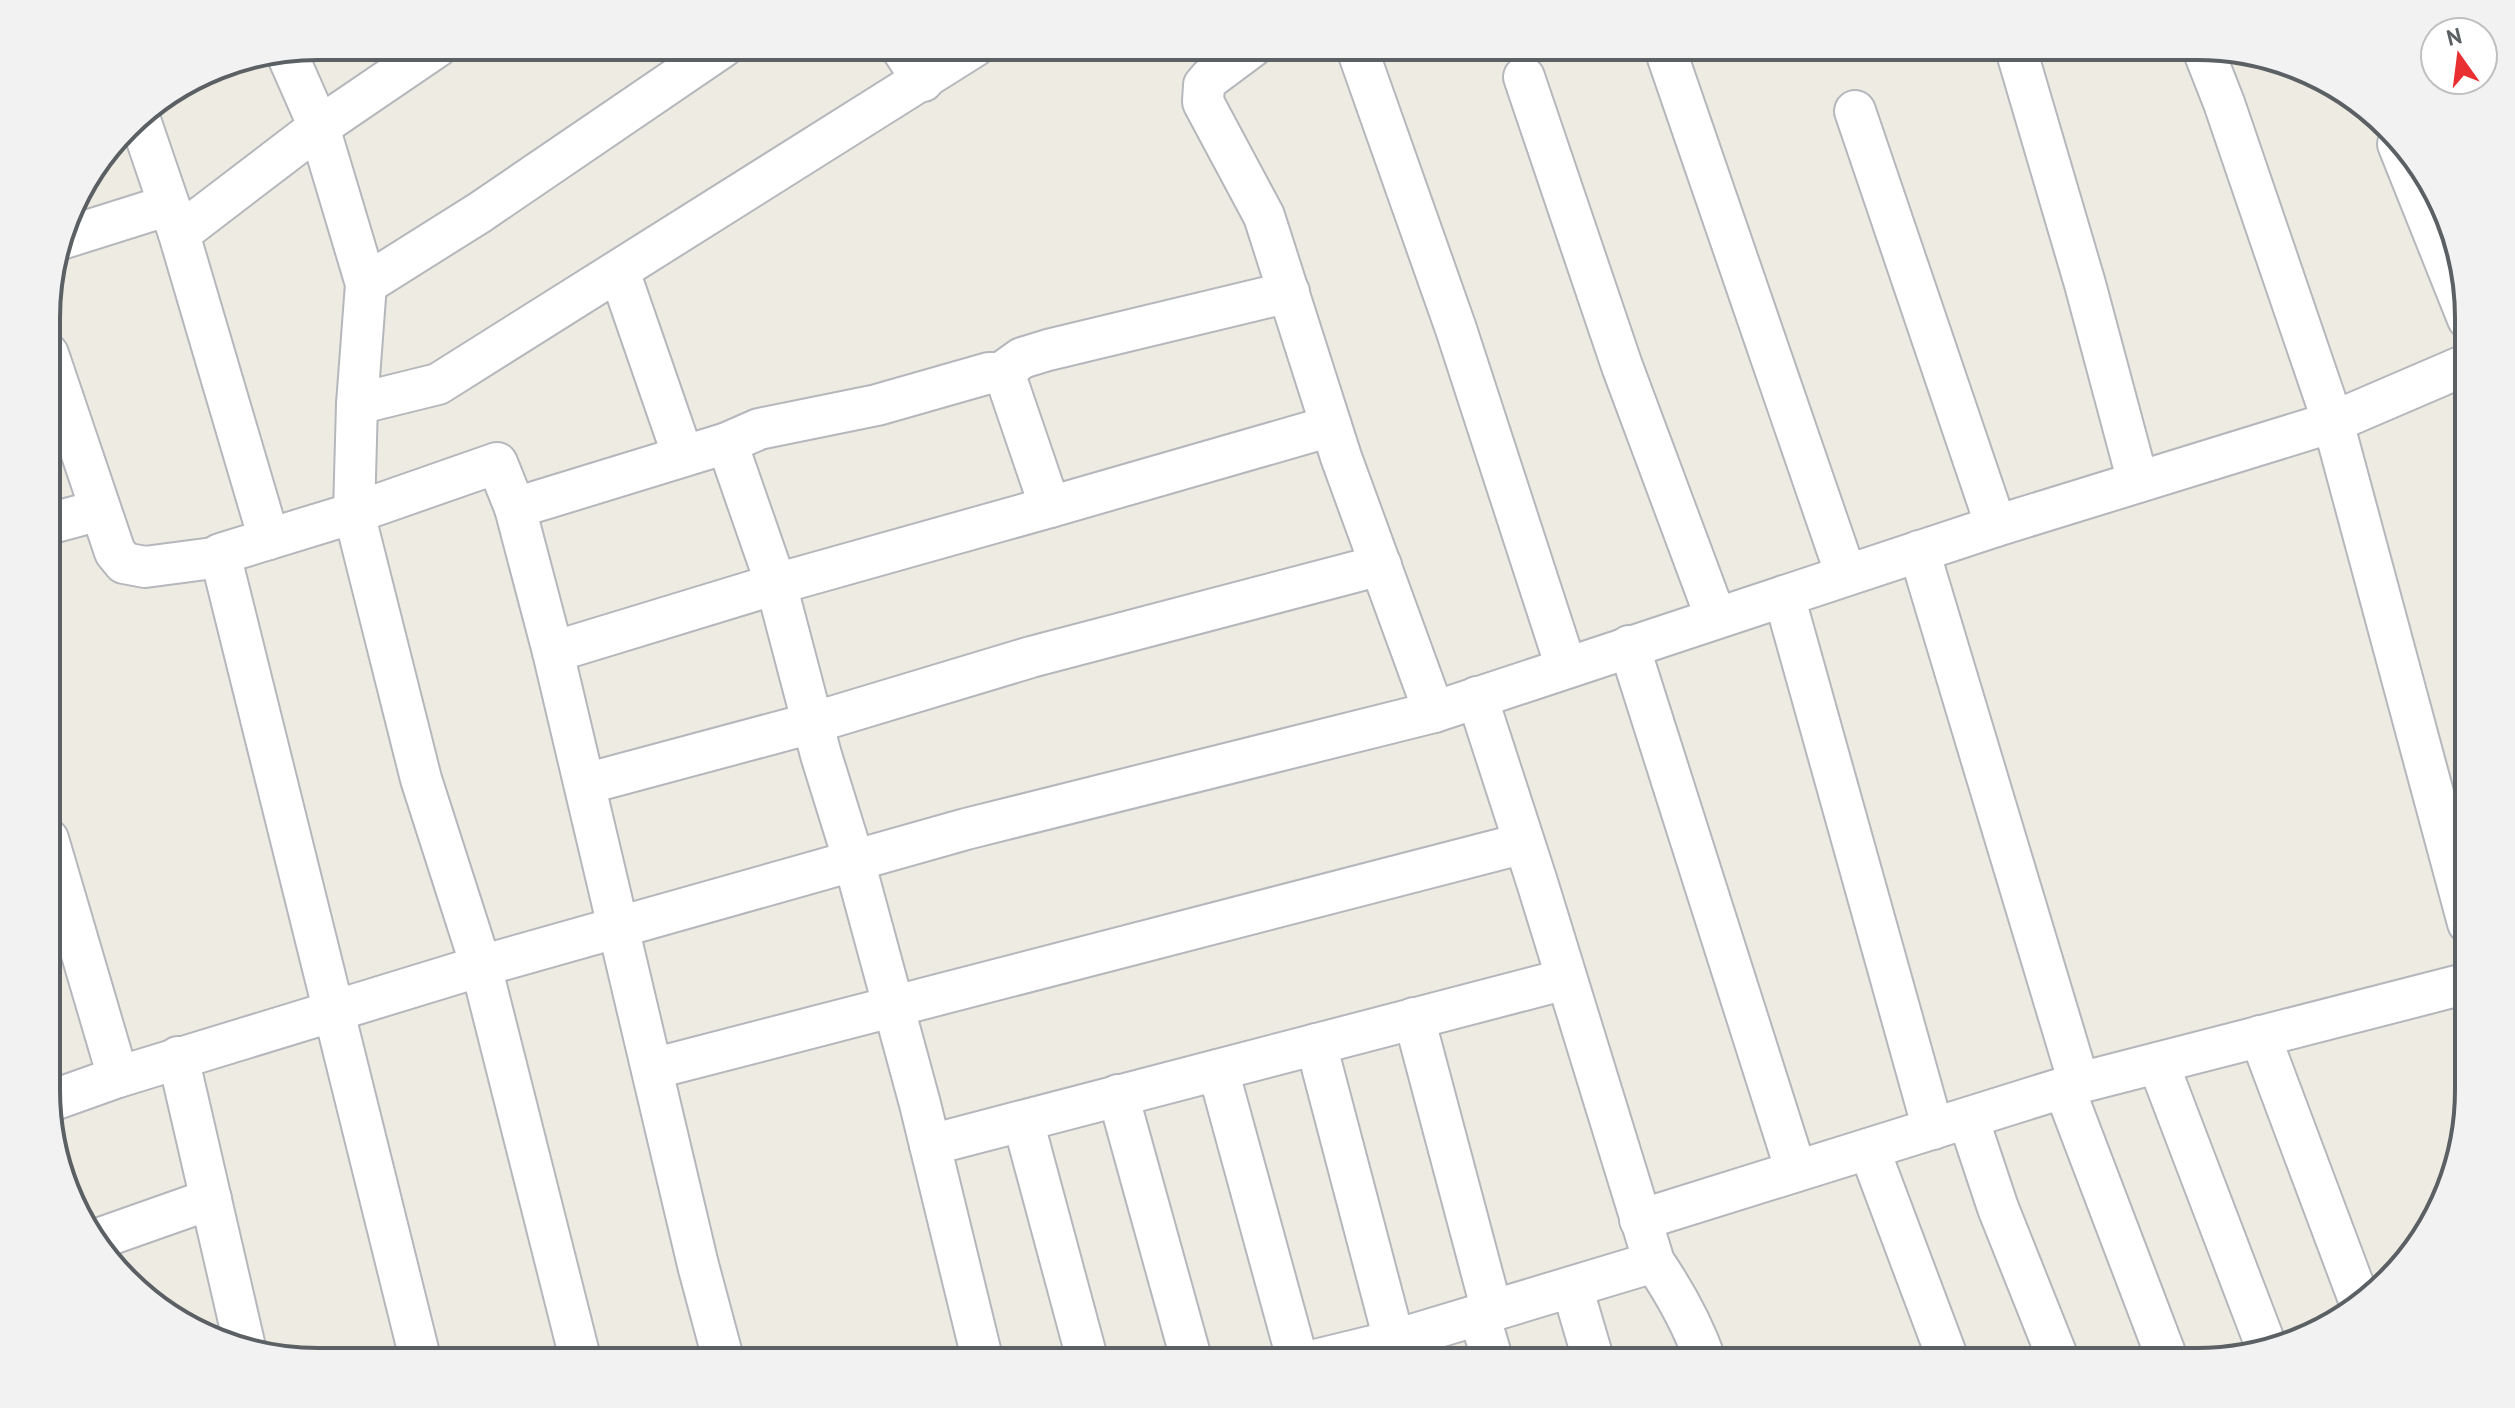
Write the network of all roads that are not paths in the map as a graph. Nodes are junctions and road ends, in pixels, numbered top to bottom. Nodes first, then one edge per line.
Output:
1 (1361, 60) edge
2 (1669, 60) edge
3 (2019, 60) edge
4 (416, 61) edge
5 (702, 61) edge
6 (910, 61) edge
7 (953, 61) edge
8 (1234, 61) edge
9 (2207, 61) edge
10 (291, 62) edge
11 (1524, 77) dead end
12 (923, 81) junction
13 (1855, 111) dead end
14 (319, 127) junction
15 (143, 129) edge
16 (2409, 173) edge
17 (174, 219) junction
18 (73, 237) edge
19 (619, 271) junction
20 (2451, 277) edge
21 (366, 284) junction
22 (1289, 292) junction
23 (2454, 370) edge
24 (1001, 373) junction
25 (60, 390) edge
26 (357, 404) junction
27 (2333, 422) junction
28 (1331, 426) junction
29 (727, 443) junction
30 (683, 456) junction
31 (2138, 482) junction
32 (1050, 507) junction
33 (515, 508) junction
34 (100, 510) junction
35 (354, 513) junction
36 (60, 521) edge
37 (1996, 526) junction
38 (269, 539) junction
39 (1919, 551) junction
40 (221, 557) junction
41 (1381, 565) junction
42 (1846, 575) junction
43 (776, 584) junction
44 (1784, 596) junction
45 (1716, 618) junction
46 (1629, 646) junction
47 (553, 652) junction
48 (1566, 667) junction
49 (1477, 697) junction
50 (1434, 712) junction
51 (812, 723) junction
52 (585, 784) junction
53 (1524, 843) junction
54 (854, 861) junction
55 (2454, 864) edge
56 (60, 880) edge
57 (619, 928) junction
58 (481, 966) junction
59 (1566, 979) junction
60 (2454, 987) edge
61 (893, 1006) junction
62 (334, 1011) junction
63 (1414, 1018) junction
64 (2260, 1036) junction
65 (1316, 1044) junction
66 (178, 1057) junction
67 (2158, 1063) junction
68 (652, 1069) junction
69 (1218, 1070) junction
70 (118, 1077) junction
71 (2072, 1086) junction
72 (1118, 1095) junction
73 (60, 1098) edge
74 (1023, 1121) junction
75 (1950, 1123) junction
76 (930, 1145) junction
77 (1869, 1149) junction
78 (1796, 1171) junction
79 (211, 1199) junction
80 (1640, 1220) junction
81 (105, 1236) edge
82 (1654, 1262) junction
83 (1572, 1287) junction
84 (2356, 1293) edge
85 (1486, 1313) junction
86 (242, 1336) edge
87 (2263, 1339) edge
88 (1294, 1347) edge
89 (1392, 1347) edge
90 (1491, 1347) edge
91 (1590, 1347) edge
92 (1700, 1347) edge
93 (1943, 1347) edge
94 (2053, 1347) edge
95 (2163, 1347) edge
96 (418, 1348) edge
97 (577, 1348) edge
98 (721, 1348) edge
99 (979, 1348) edge
100 (1084, 1348) edge
101 (1188, 1348) edge
102 (1390, 1348) edge

1 - 48 street
2 - 42 street
3 - 31 street
4 - 14 street
5 - 21 street
6 - 12 street
7 - 12 street
8 - 22 street
9 - 27 street
10 - 14 street
11 - 45 street
12 - 19 street
13 - 37 street
14 - 17 street
14 - 21 street
15 - 17 street
16 - 20 street
17 - 18 street
17 - 38 street
19 - 26 street
19 - 30 street
21 - 26 street
22 - 24 street
22 - 28 street
23 - 27 street
24 - 29 street
24 - 32 street
25 - 34 street
26 - 35 street
27 - 31 street
27 - 55 street
28 - 32 street
28 - 41 street
29 - 30 street
29 - 43 street
30 - 33 street
31 - 37 street
32 - 43 street
33 - 35 street
33 - 47 street
34 - 36 street
34 - 40 street
35 - 38 street
35 - 58 street
37 - 39 street
38 - 40 street
39 - 42 street
39 - 71 street
40 - 62 street
41 - 50 street
41 - 51 street
42 - 44 street
43 - 47 street
43 - 51 street
44 - 45 street
44 - 75 street
45 - 46 street
46 - 48 street
46 - 78 street
47 - 52 street
48 - 49 street
49 - 50 street
49 - 53 street
50 - 54 street
51 - 52 street
51 - 54 street
52 - 57 street
53 - 59 street
53 - 61 street
54 - 57 street
54 - 61 street
56 - 70 street
57 - 58 street
57 - 68 street
58 - 62 street
58 - 97 street
59 - 63 street
59 - 80 street
60 - 64 street
61 - 68 street
61 - 76 street
62 - 66 street
62 - 96 street
63 - 65 street
63 - 85 street
64 - 67 street
64 - 84 street
65 - 69 street
65 - 102 street
66 - 70 street
66 - 79 street
67 - 71 street
67 - 87 street
68 - 98 street
69 - 72 street
69 - 88 street
70 - 73 street
71 - 75 street
71 - 95 street
72 - 74 street
72 - 101 street
74 - 76 street
74 - 100 street
75 - 77 street
75 - 94 street
76 - 99 street
77 - 78 street
77 - 93 street
78 - 80 street
79 - 81 street
79 - 86 street
80 - 82 street
82 - 83 street
82 - 92 street
83 - 85 street
83 - 91 street
85 - 89 street
85 - 90 street

